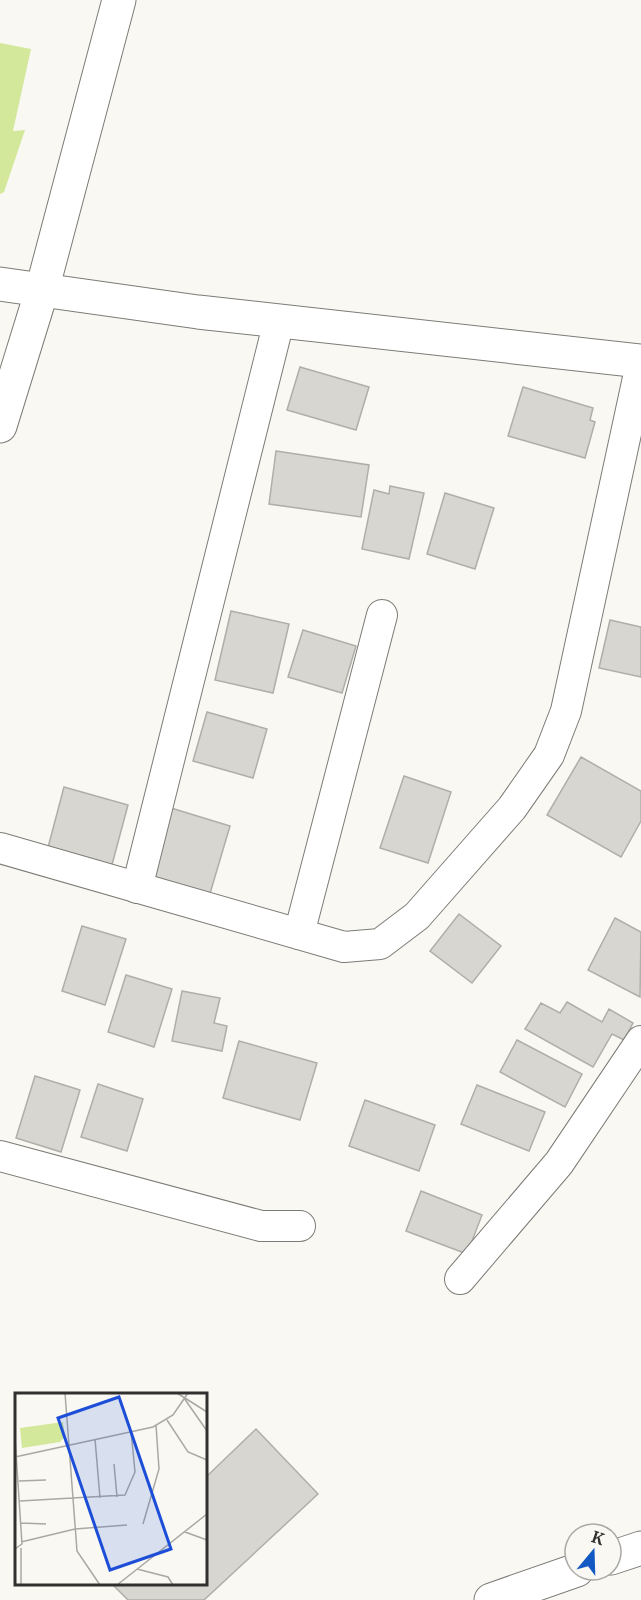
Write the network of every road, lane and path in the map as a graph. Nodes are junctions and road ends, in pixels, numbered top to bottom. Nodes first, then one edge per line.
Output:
1 (119, 0) edge
2 (0, 284) edge
3 (42, 290) junction
4 (279, 321) junction
5 (641, 362) edge
6 (0, 426) edge
7 (382, 615) dead end
8 (0, 848) edge
9 (137, 888) junction
10 (299, 934) junction
11 (641, 1041) edge
12 (0, 1156) edge
13 (300, 1226) dead end
14 (460, 1278) dead end
15 (641, 1548) edge
16 (623, 1554) edge
17 (563, 1575) edge
18 (491, 1600) edge

1 - 3 street
2 - 3 street
3 - 4 street
3 - 6 street
4 - 5 street
4 - 9 street
5 - 10 street
7 - 10 street
8 - 9 street
9 - 10 street
11 - 14 street
12 - 13 street
15 - 16 street
17 - 18 street

